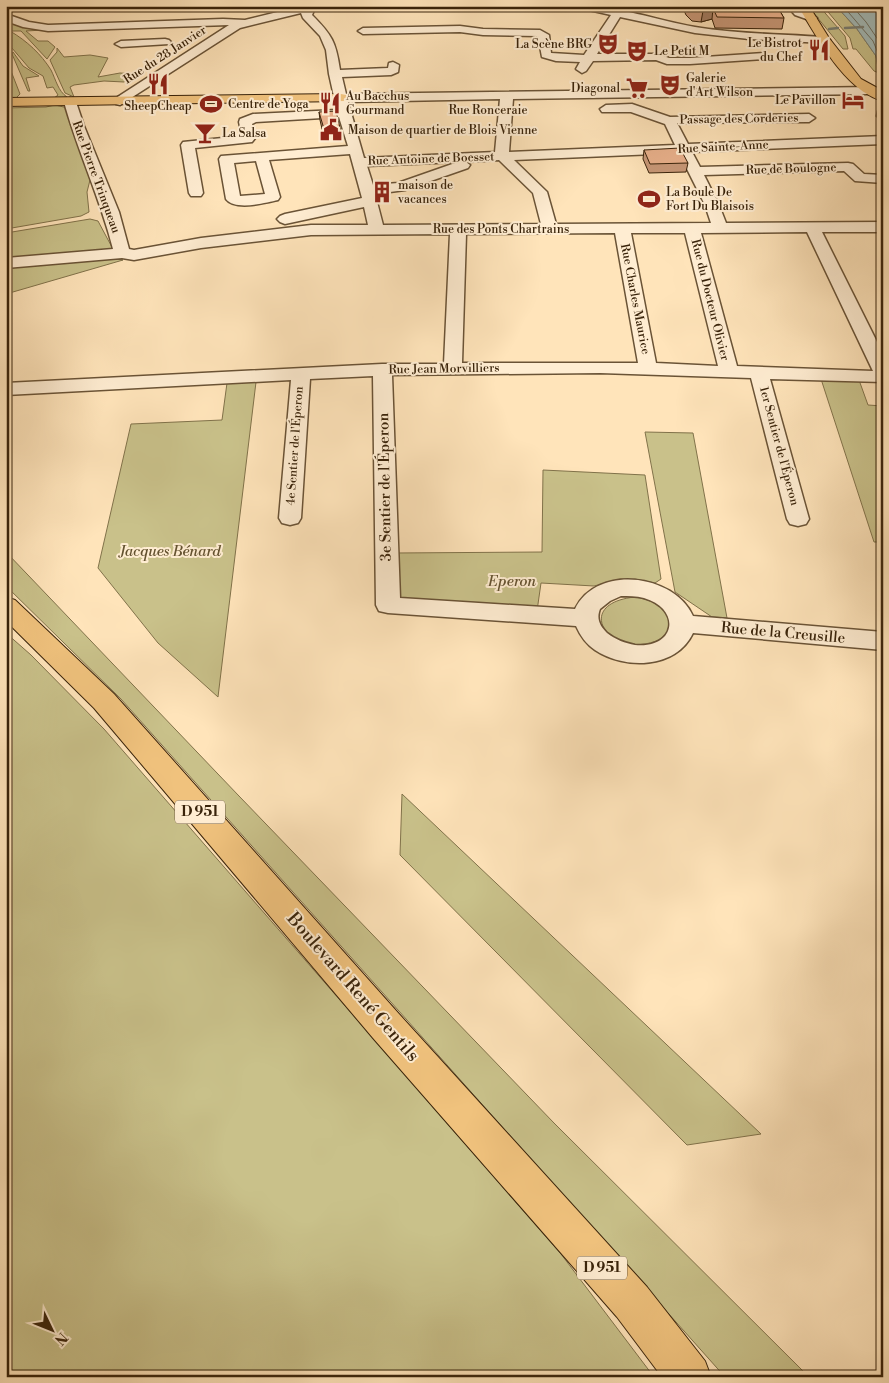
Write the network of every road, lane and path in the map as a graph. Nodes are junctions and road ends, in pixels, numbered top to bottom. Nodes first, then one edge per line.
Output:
1 (584, 6) edge
2 (310, 7) edge
3 (796, 7) edge
4 (612, 10) edge
5 (655, 10) dead end
6 (6, 17) edge
7 (637, 17) junction
8 (244, 23) junction
9 (363, 31) dead end
10 (749, 36) junction
11 (216, 39) junction
12 (824, 40) junction
13 (121, 44) dead end
14 (587, 58) junction
15 (667, 61) junction
16 (393, 65) dead end
17 (335, 74) junction
18 (778, 77) dead end
19 (681, 83) junction
20 (573, 84) junction
21 (869, 90) junction
22 (883, 90) edge
23 (788, 91) junction
24 (636, 94) junction
25 (507, 95) junction
26 (883, 98) edge
27 (120, 101) junction
28 (6, 102) edge
29 (70, 102) junction
30 (343, 107) junction
31 (632, 108) junction
32 (597, 110) dead end
33 (362, 111) dead end
34 (670, 122) junction
35 (816, 125) junction
36 (883, 140) edge
37 (831, 142) junction
38 (684, 149) junction
39 (261, 156) dead end
40 (357, 156) junction
41 (502, 156) junction
42 (484, 157) junction
43 (694, 171) junction
44 (883, 179) edge
45 (196, 193) dead end
46 (369, 196) junction
47 (265, 224) dead end
48 (812, 227) junction
49 (883, 227) edge
50 (622, 228) junction
51 (692, 228) junction
52 (720, 228) junction
53 (550, 229) junction
54 (376, 230) junction
55 (458, 230) junction
56 (122, 253) junction
57 (6, 263) edge
58 (452, 369) junction
59 (648, 369) junction
60 (382, 370) junction
61 (729, 372) junction
62 (760, 373) junction
63 (301, 374) junction
64 (6, 389) edge
65 (290, 518) dead end
66 (798, 519) dead end
67 (6, 606) edge
68 (586, 618) junction
69 (683, 624) junction
70 (883, 641) edge
71 (689, 1377) edge

1 - 4 street
2 - 8 street, Rue du 28 Janvier
2 - 17 street
3 - 12 main road
4 - 7 street
4 - 14 street
5 - 7 street
6 - 8 street
7 - 10 street
8 - 11 street, Rue du 28 Janvier
9 - 14 street
10 - 12 street
10 - 15 street
11 - 13 street
11 - 27 street, Rue du 28 Janvier
12 - 21 main road
14 - 15 street
14 - 20 street
15 - 19 street
16 - 17 street
17 - 30 street
18 - 23 street
19 - 23 street
19 - 24 street
20 - 24 street
20 - 25 street
21 - 22 main road
21 - 23 street
21 - 26 main road
23 - 35 street
24 - 31 street
25 - 30 street
25 - 41 street
27 - 29 main road
27 - 30 main road
28 - 29 main road
29 - 56 street, Rue Pierre Trinqueau
30 - 33 street
30 - 40 street
30 - 45 street
31 - 32 street
31 - 34 street
34 - 35 street, Passage des Corderies
34 - 38 street
35 - 37 street
36 - 37 street, Rue Sainte-Anne
37 - 38 street, Rue Sainte-Anne
38 - 41 street, Rue Sainte-Anne
38 - 43 street
39 - 40 street, Rue Antoine de Boesset
40 - 42 street, Rue Antoine de Boesset
40 - 46 street
41 - 42 street, Rue Antoine de Boesset
41 - 53 street
42 - 46 street
43 - 44 street, Rue de Boulogne
43 - 52 street
46 - 47 street
46 - 54 street
48 - 49 street, Rue des Ponts Chartrains
48 - 52 street, Rue des Ponts Chartrains
48 - 62 street, Rue Jean Morvilliers
50 - 51 street, Rue des Ponts Chartrains
50 - 53 street, Rue des Ponts Chartrains
50 - 59 street, Rue Charles Maurice
51 - 52 street, Rue des Ponts Chartrains
51 - 61 street, Rue du Docteur Olivier
53 - 55 street, Rue des Ponts Chartrains
54 - 55 street, Rue des Ponts Chartrains
54 - 56 street, Rue des Ponts Chartrains
55 - 58 street
56 - 57 street, Rue des Ponts Chartrains
58 - 59 street, Rue Jean Morvilliers
58 - 60 street, Rue Jean Morvilliers
59 - 61 street, Rue Jean Morvilliers
60 - 63 street, Rue Jean Morvilliers
60 - 68 street, 3e Sentier de l'Éperon
61 - 62 street, Rue Jean Morvilliers
62 - 66 street, 1er Sentier de l'Éperon
63 - 64 street, Rue Jean Morvilliers
63 - 65 street, 4e Sentier de l'Éperon
67 - 71 main road, Boulevard René Gentils / D 951
68 - 69 street
68 - 69 street
69 - 70 street, Rue de la Creusille

